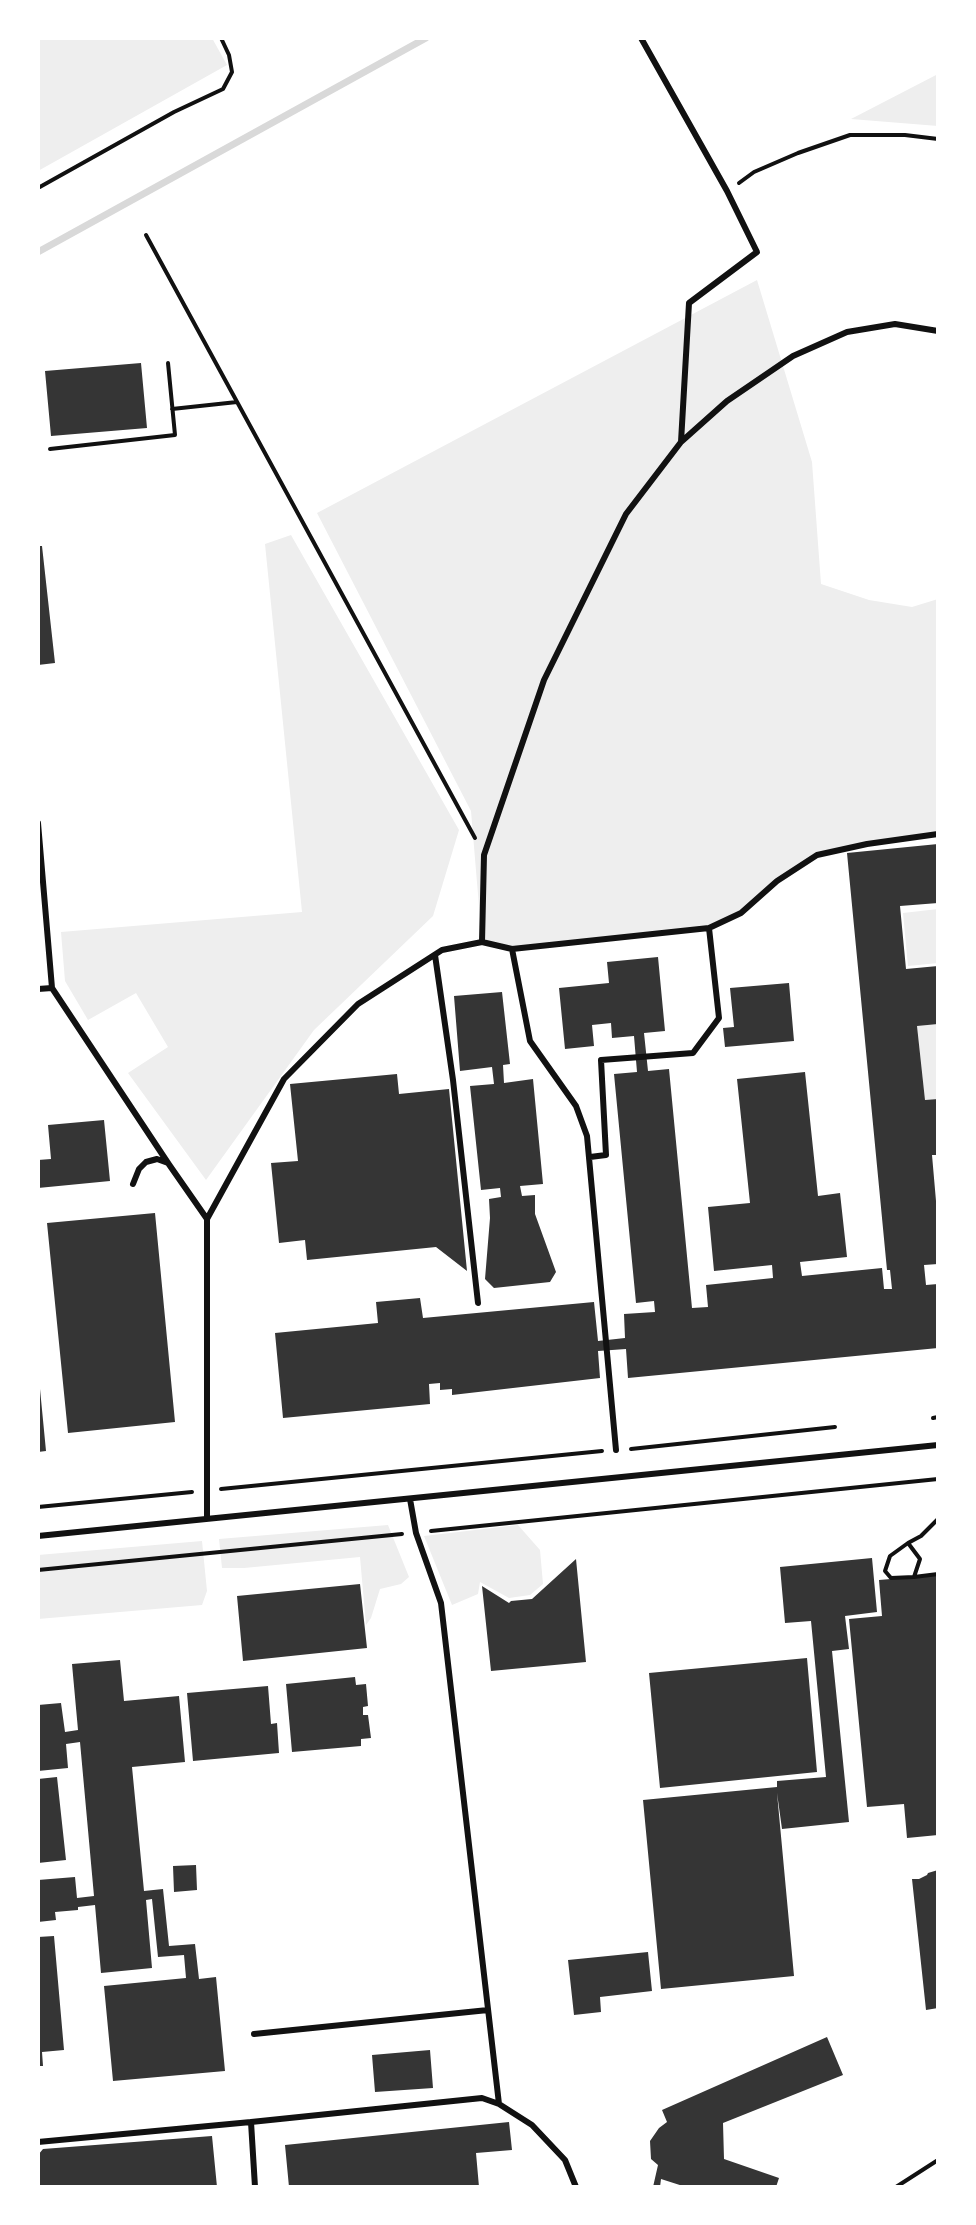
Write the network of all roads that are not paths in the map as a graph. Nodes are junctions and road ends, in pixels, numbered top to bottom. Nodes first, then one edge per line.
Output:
1 (641, 38) edge
2 (938, 331) edge
3 (681, 442) junction
4 (38, 823) edge
5 (938, 834) edge
6 (709, 928) junction
7 (482, 942) junction
8 (512, 949) junction
9 (435, 955) junction
10 (52, 988) junction
11 (38, 989) edge
12 (590, 1157) junction
13 (168, 1163) junction
14 (133, 1184) dead end
15 (207, 1219) junction
16 (478, 1303) dead end
17 (938, 1445) edge
18 (616, 1450) dead end
19 (410, 1499) junction
20 (207, 1519) junction
21 (38, 1536) edge
22 (488, 2010) junction
23 (254, 2034) dead end
24 (499, 2104) junction
25 (251, 2122) junction
26 (38, 2142) edge
27 (255, 2187) edge
28 (576, 2187) edge

1 - 3 lane
2 - 3 lane
3 - 7 lane
4 - 10 lane
5 - 6 lane
6 - 8 lane
6 - 12 lane
7 - 8 lane
7 - 9 lane
8 - 12 lane
9 - 15 lane
9 - 16 lane
10 - 11 lane
10 - 13 lane
12 - 18 lane
13 - 14 lane
13 - 15 lane
15 - 20 lane
17 - 19 lane
19 - 20 lane
19 - 22 lane
20 - 21 lane
22 - 23 lane
22 - 24 lane
24 - 25 lane
24 - 28 lane
25 - 26 lane
25 - 27 lane

